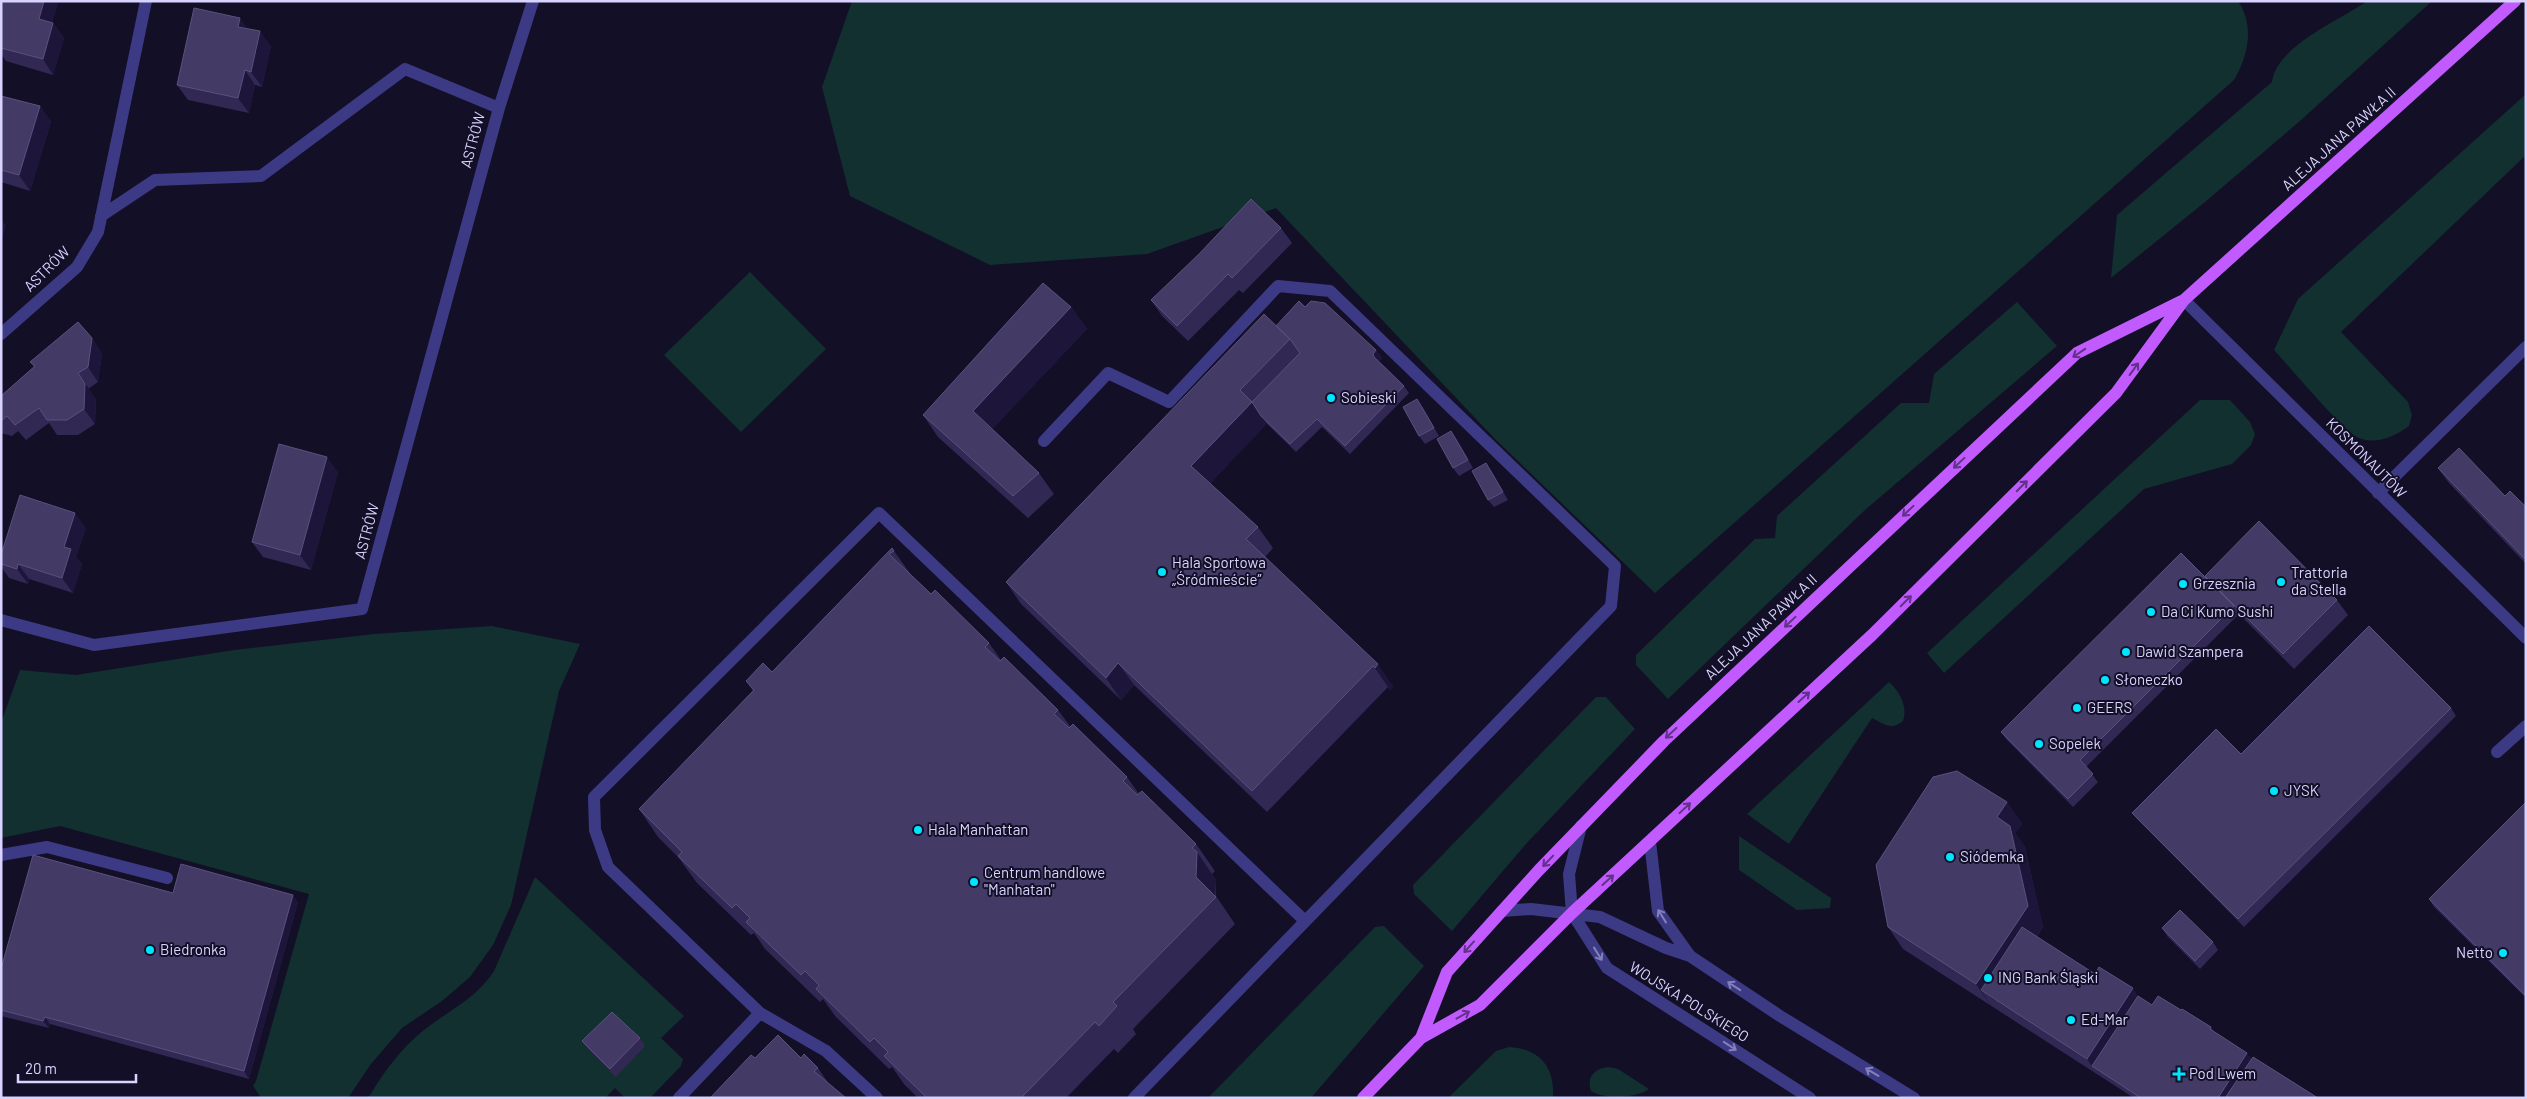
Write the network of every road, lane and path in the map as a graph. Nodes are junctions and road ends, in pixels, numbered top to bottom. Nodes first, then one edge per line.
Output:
1 (146, 1) edge
2 (533, 1) edge
3 (2515, 1) edge
4 (499, 108) junction
5 (101, 216) junction
6 (2184, 300) junction
7 (1, 334) edge
8 (2526, 347) edge
9 (1044, 440) dead end
10 (2378, 493) junction
11 (1, 620) edge
12 (2526, 638) edge
13 (2526, 726) edge
14 (2497, 752) dead end
15 (1581, 826) junction
16 (1650, 842) junction
17 (1, 855) edge
18 (166, 878) dead end
19 (1502, 911) junction
20 (1572, 912) junction
21 (1304, 920) junction
22 (1690, 956) junction
23 (760, 1013) junction
24 (1421, 1038) junction
25 (680, 1098) edge
26 (877, 1098) edge
27 (1134, 1098) edge
28 (1363, 1098) edge
29 (1810, 1098) edge
30 (1914, 1098) edge

1 - 5 street, ASTRÓW
2 - 4 street, ASTRÓW
3 - 6 main road, ALEJA JANA PAWŁA II
4 - 5 street, ASTRÓW
4 - 11 street, ASTRÓW
5 - 7 street, ASTRÓW
6 - 10 street, KOSMONAUTÓW
6 -> 15 main road, ALEJA JANA PAWŁA II
16 -> 6 main road, ALEJA JANA PAWŁA II
8 - 10 street
9 - 21 street
10 - 12 street, KOSMONAUTÓW
13 - 14 street
15 -> 19 main road, ALEJA JANA PAWŁA II
15 - 20 street, WOJSKA POLSKIEGO
20 -> 16 main road, ALEJA JANA PAWŁA II
22 -> 16 street
17 - 18 street
19 - 20 street
19 -> 24 main road, ALEJA JANA PAWŁA II
20 - 22 street
24 -> 20 main road, ALEJA JANA PAWŁA II
20 -> 29 street, WOJSKA POLSKIEGO
21 - 23 street
21 - 27 street
30 -> 22 street
23 - 25 street
23 - 26 street
24 - 28 main road, ALEJA JANA PAWŁA II

